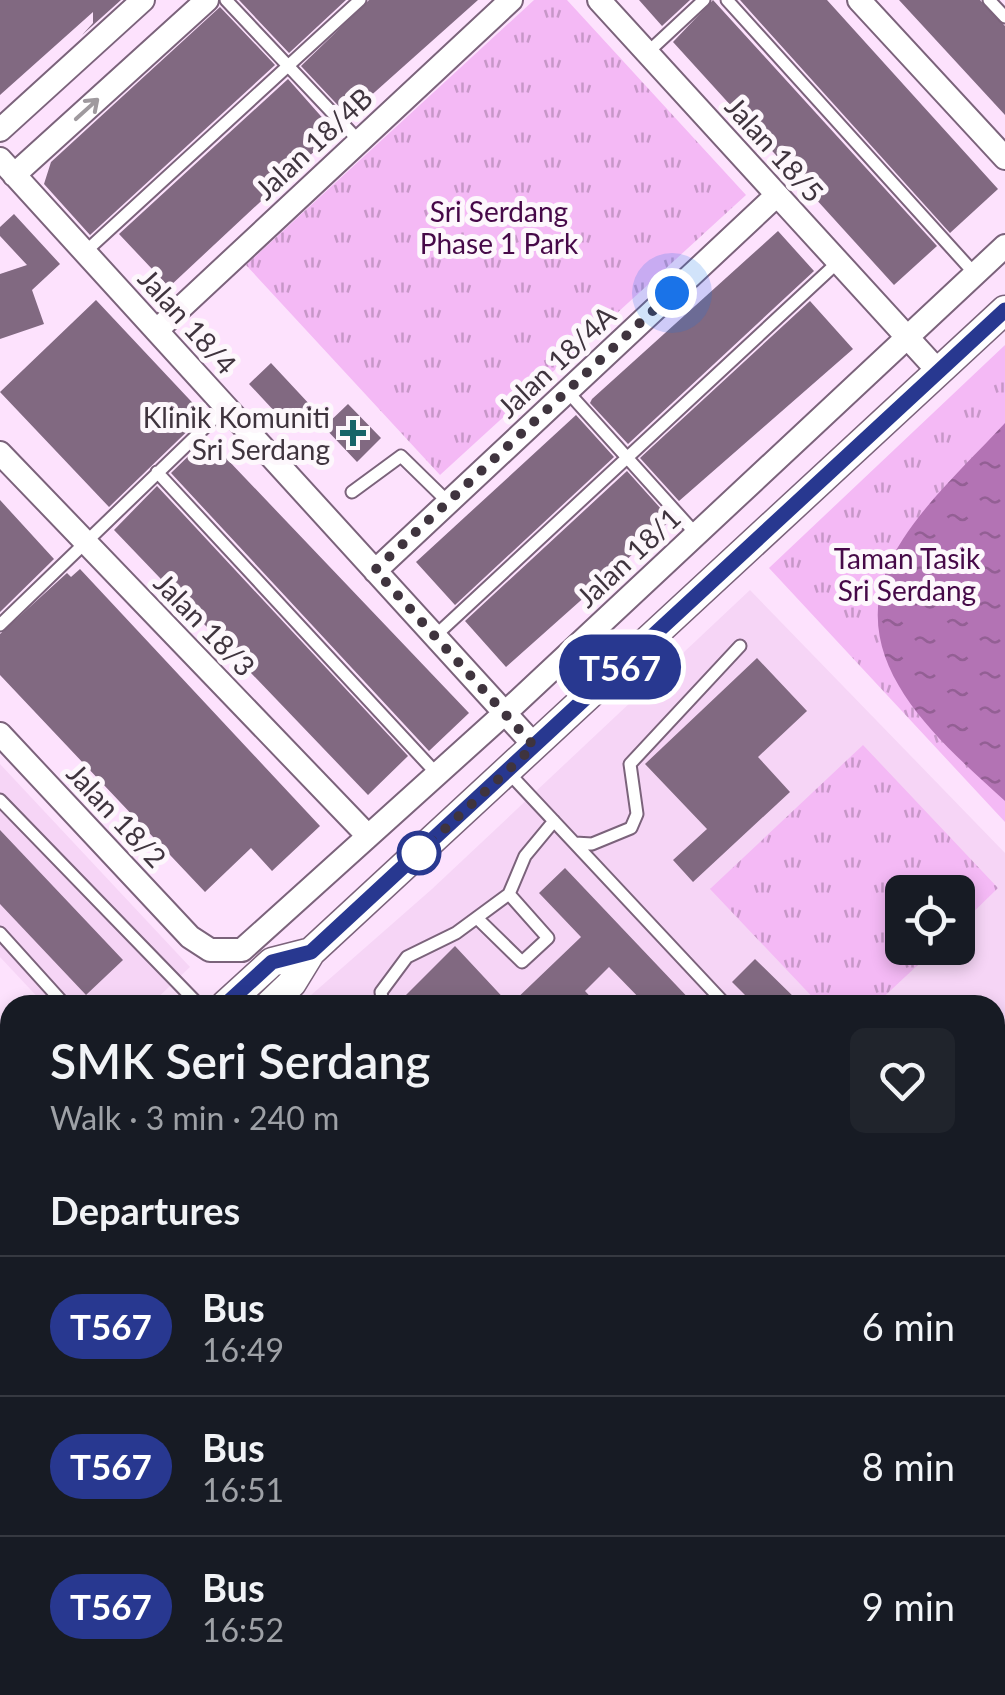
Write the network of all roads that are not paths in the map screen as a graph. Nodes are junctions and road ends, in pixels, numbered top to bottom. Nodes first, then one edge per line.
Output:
1 (143, 0) edge
2 (207, 0) edge
3 (226, 0) edge
4 (360, 0) edge
5 (510, 0) edge
6 (599, 0) edge
7 (704, 0) edge
8 (727, 0) edge
9 (859, 0) edge
10 (990, 0) edge
11 (1005, 17) edge
12 (647, 53) junction
13 (288, 66) junction
14 (0, 130) edge
15 (359, 141) junction
16 (1005, 158) edge
17 (7, 167) edge
18 (777, 195) junction
19 (1005, 246) edge
20 (86, 252) junction
21 (838, 262) junction
22 (975, 274) junction
23 (1005, 310) edge
24 (156, 330) junction
25 (907, 337) junction
26 (938, 372) junction
27 (566, 392) junction
28 (226, 407) junction
29 (0, 453) edge
30 (627, 457) junction
31 (157, 472) junction
32 (352, 492) dead end
33 (448, 502) junction
34 (696, 534) junction
35 (84, 541) junction
36 (375, 570) junction
37 (0, 624) edge
38 (435, 636) junction
39 (740, 646) dead end
40 (505, 713) junction
41 (0, 734) edge
42 (534, 746) junction
43 (507, 770) junction
44 (437, 774) junction
45 (0, 800) edge
46 (554, 821) junction
47 (368, 836) junction
48 (574, 843) junction
49 (508, 894) junction
50 (478, 919) junction
51 (0, 932) edge
52 (190, 937) joint
53 (311, 952) junction
54 (292, 994) edge
55 (56, 995) edge
56 (189, 995) edge
57 (236, 995) edge
58 (381, 995) edge
59 (717, 995) edge

1 - 14 street
17 -> 2 street
3 - 13 lane
4 - 13 lane
5 - 15 street, Jalan 18/4B
6 - 12 street, Jalan 18/5
7 - 12 lane
8 - 22 lane
9 - 16 street
10 - 11 lane
12 - 18 street, Jalan 18/5
13 - 15 lane
13 - 20 lane
15 - 24 street, Jalan 18/4B
17 - 20 street, Jalan 18/4
18 - 21 street, Jalan 18/5
18 - 27 street, Jalan 18/4A
19 - 22 street, Jalan 18/1
20 - 24 street, Jalan 18/4
21 - 25 street, Jalan 18/5
21 - 30 lane
22 - 25 street, Jalan 18/1
23 - 26 street
24 - 28 street, Jalan 18/4
25 - 26 street, Jalan 18/5
25 - 34 street, Jalan 18/1
26 - 42 street
27 - 30 lane
27 - 33 street, Jalan 18/4A
28 - 31 lane
28 - 36 street, Jalan 18/4
29 - 35 street, Jalan 18/3
30 - 34 lane
30 - 38 lane
31 - 35 lane
31 - 44 lane
32 - 33 lane
33 - 36 street, Jalan 18/4A
34 - 40 street, Jalan 18/1
35 - 37 lane
35 - 47 street, Jalan 18/3
36 - 38 street, Jalan 18/4
38 - 40 street, Jalan 18/4
39 - 48 lane
40 - 42 street, Jalan 18/4
40 - 44 street, Jalan 18/1
41 - 52 street, Jalan 18/2
42 - 43 street
43 - 46 lane
43 - 53 street
44 - 47 street, Jalan 18/1
45 - 56 lane
46 - 48 lane
46 - 49 lane
47 - 52 street, Jalan 18/1
48 - 59 lane
49 - 50 lane
49 - 50 lane
50 - 58 lane
51 - 55 lane
53 - 54 street
53 - 57 street

